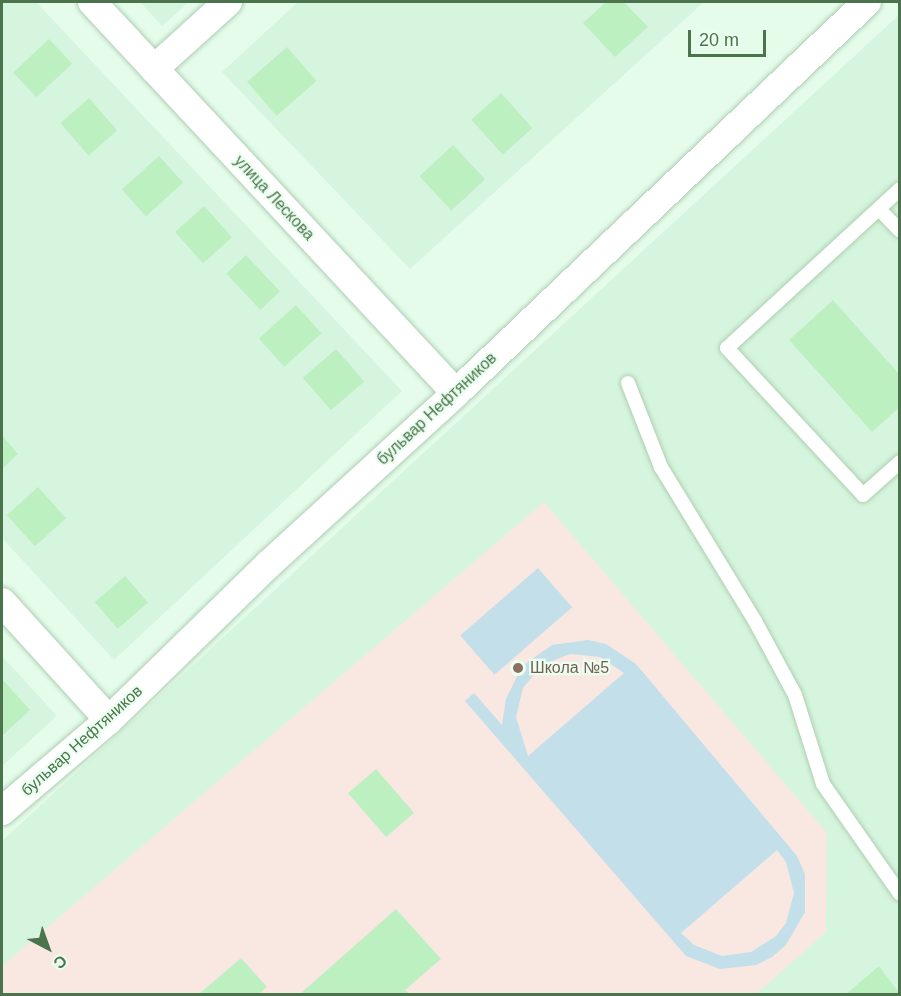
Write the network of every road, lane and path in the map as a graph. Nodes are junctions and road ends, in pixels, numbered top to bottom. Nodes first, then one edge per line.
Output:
1 (92, 2) edge
2 (228, 2) edge
3 (867, 2) edge
4 (154, 69) junction
5 (900, 189) edge
6 (879, 208) junction
7 (900, 231) edge
8 (628, 383) dead end
9 (456, 393) junction
10 (900, 462) edge
11 (2, 602) edge
12 (109, 720) junction
13 (2, 811) edge
14 (900, 894) edge

1 - 4 street, улица Лескова
2 - 4 street
3 - 9 street, бульвар Нефтяников
4 - 9 street, улица Лескова
5 - 6 lane
6 - 7 lane
6 - 10 lane
8 - 14 lane
9 - 12 street, бульвар Нефтяников
11 - 12 street
12 - 13 street, бульвар Нефтяников

